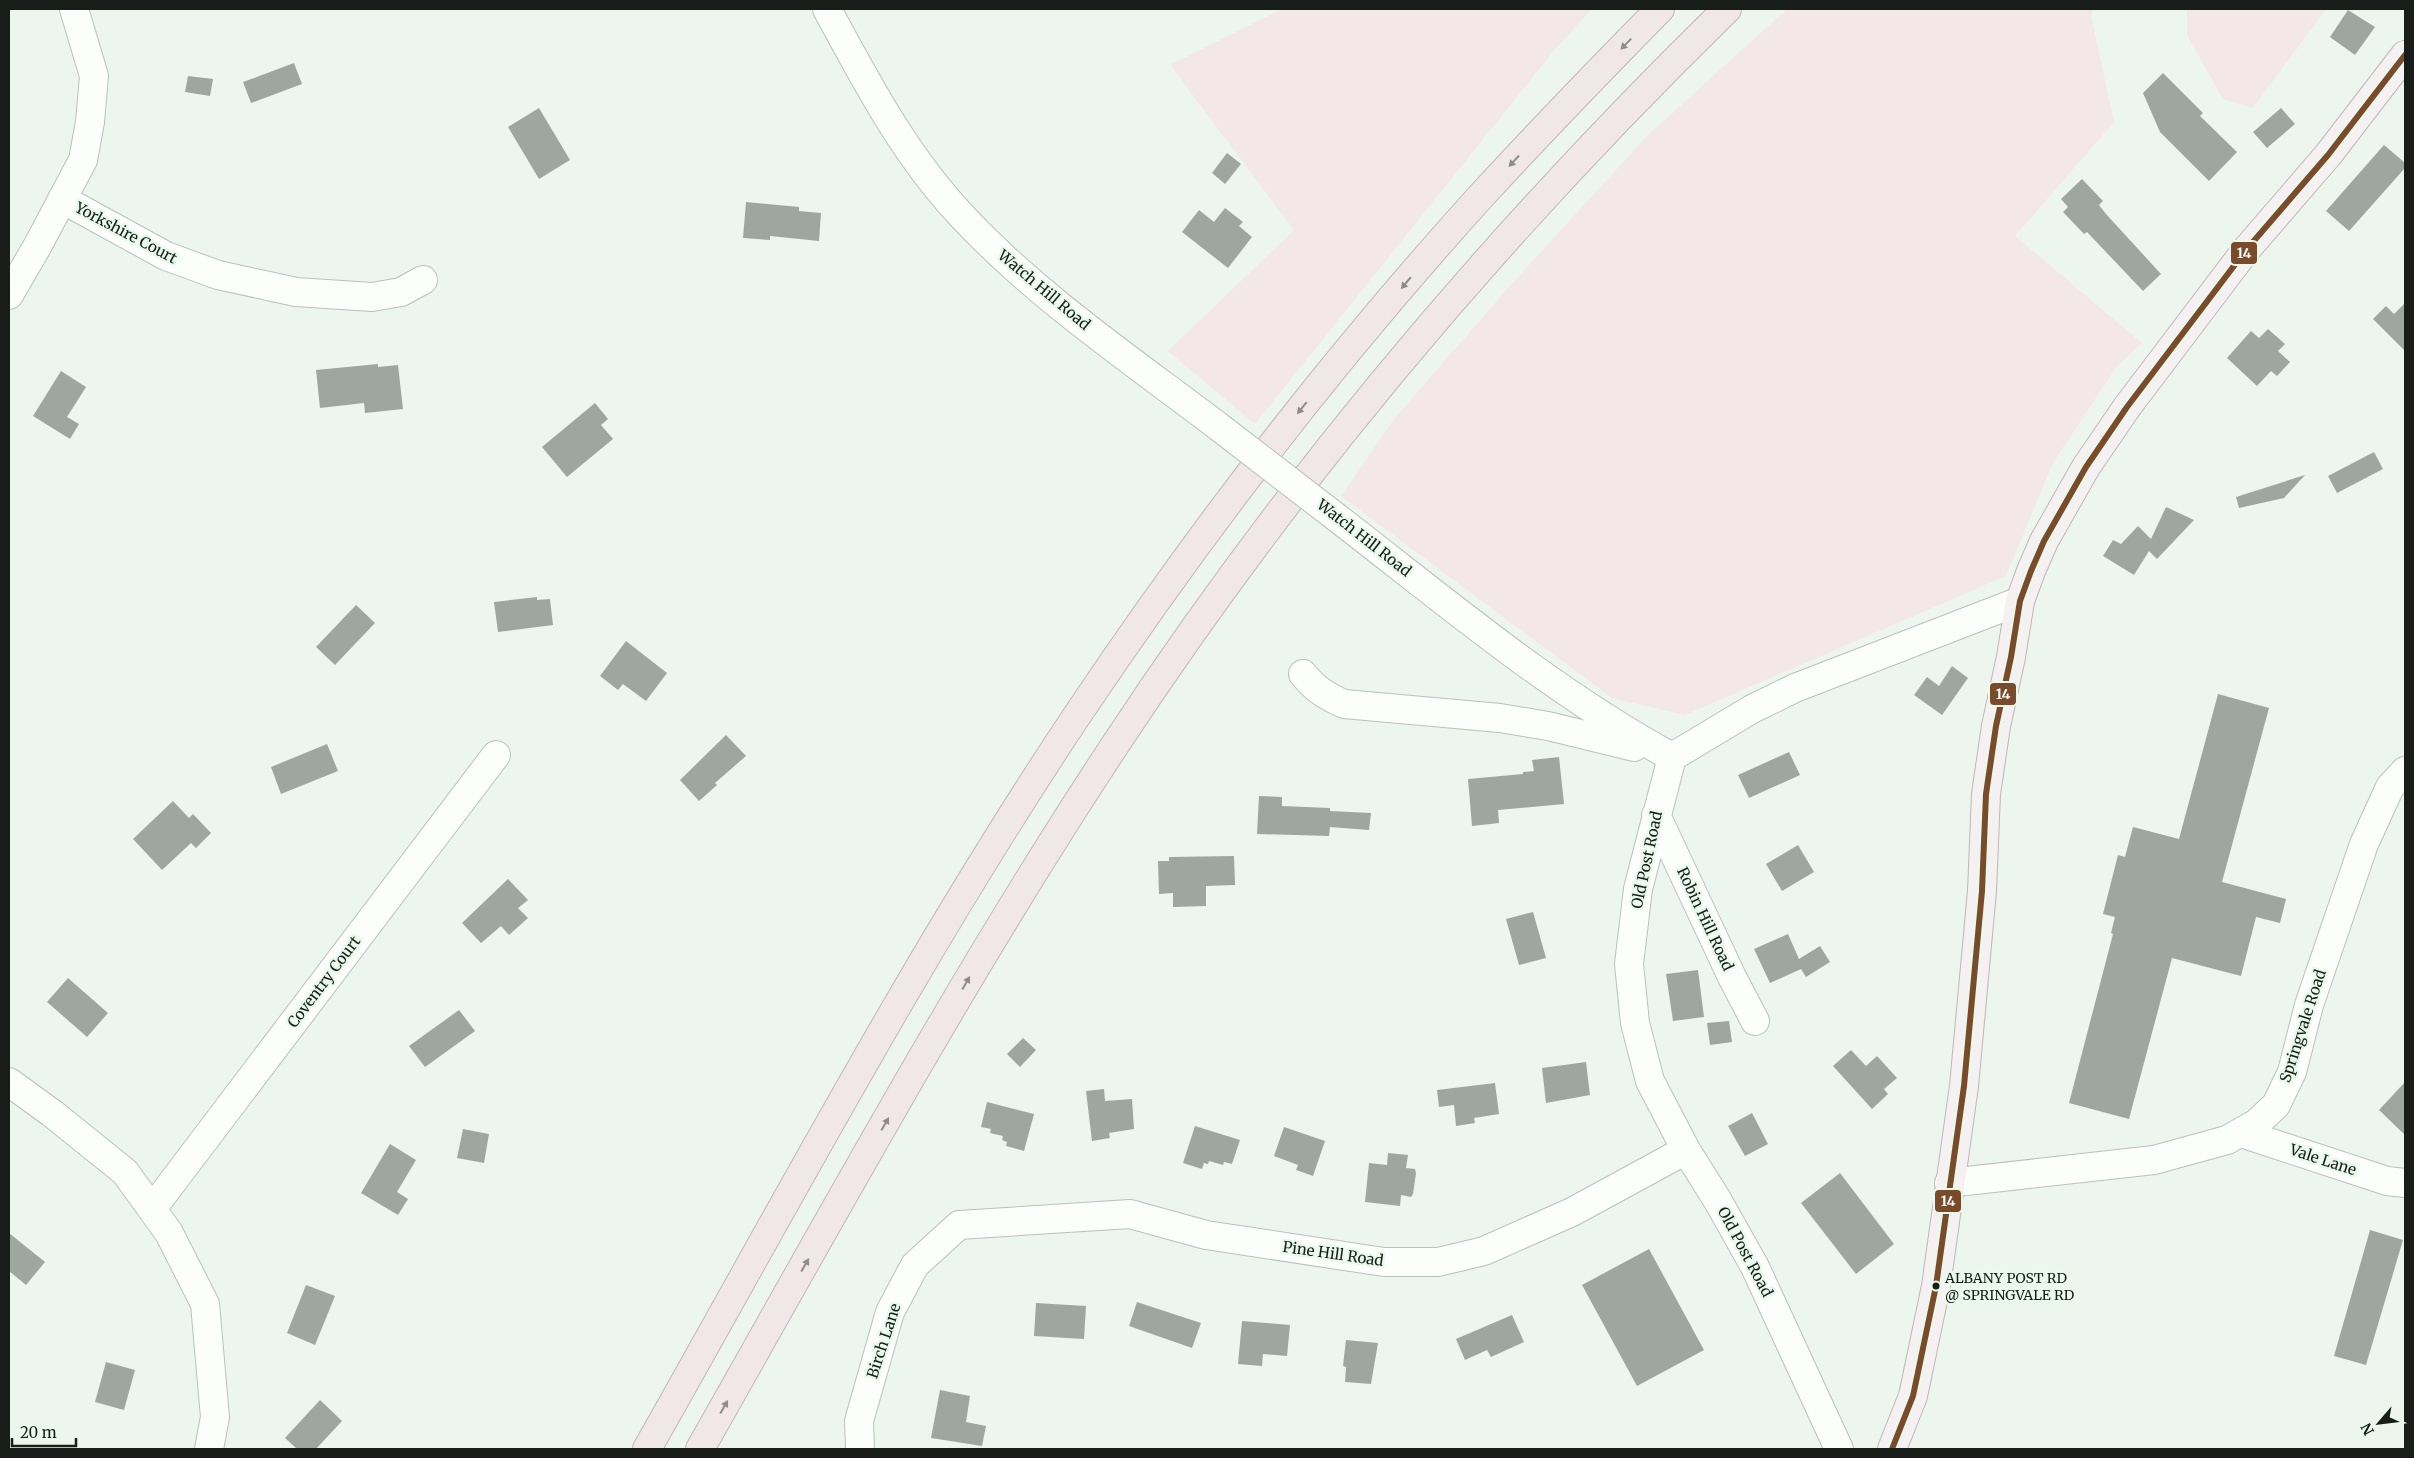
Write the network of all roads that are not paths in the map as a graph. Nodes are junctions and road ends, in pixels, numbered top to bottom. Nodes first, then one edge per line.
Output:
1 (74, 9) edge
2 (828, 9) edge
3 (1660, 9) edge
4 (1727, 9) edge
5 (1742, 9) edge
6 (2405, 55) edge
7 (1644, 91) junction
8 (62, 199) junction
9 (423, 280) dead end
10 (9, 295) edge
11 (2020, 601) junction
12 (1303, 674) dead end
13 (496, 755) dead end
14 (1672, 757) junction
15 (2405, 771) edge
16 (1656, 815) junction
17 (1755, 1021) dead end
18 (9, 1082) edge
19 (2241, 1133) junction
20 (1686, 1150) junction
21 (1949, 1183) junction
22 (2405, 1183) edge
23 (152, 1209) junction
24 (959, 1224) joint
25 (209, 1449) edge
26 (647, 1449) edge
27 (700, 1449) edge
28 (860, 1449) edge
29 (1839, 1449) edge
30 (1892, 1449) edge

1 - 8 street
2 - 14 street, Watch Hill Road, bridge
3 -> 26 highway
4 - 7 highway
5 - 7 highway
6 - 11 main road
27 -> 7 highway
8 - 9 street, Yorkshire Court
8 - 10 street
11 - 14 street
11 - 21 main road
12 - 14 street
13 - 23 street, Coventry Court
14 - 16 street, Old Post Road
15 - 19 street, Springvale Road
16 - 17 street, Robin Hill Road
16 - 20 street, Old Post Road
18 - 23 street
19 - 21 street, Springvale Road
19 - 22 street, Vale Lane
20 - 24 street, Pine Hill Road
20 - 29 street, Old Post Road
21 - 30 main road
23 - 25 street
24 - 28 street, Birch Lane

